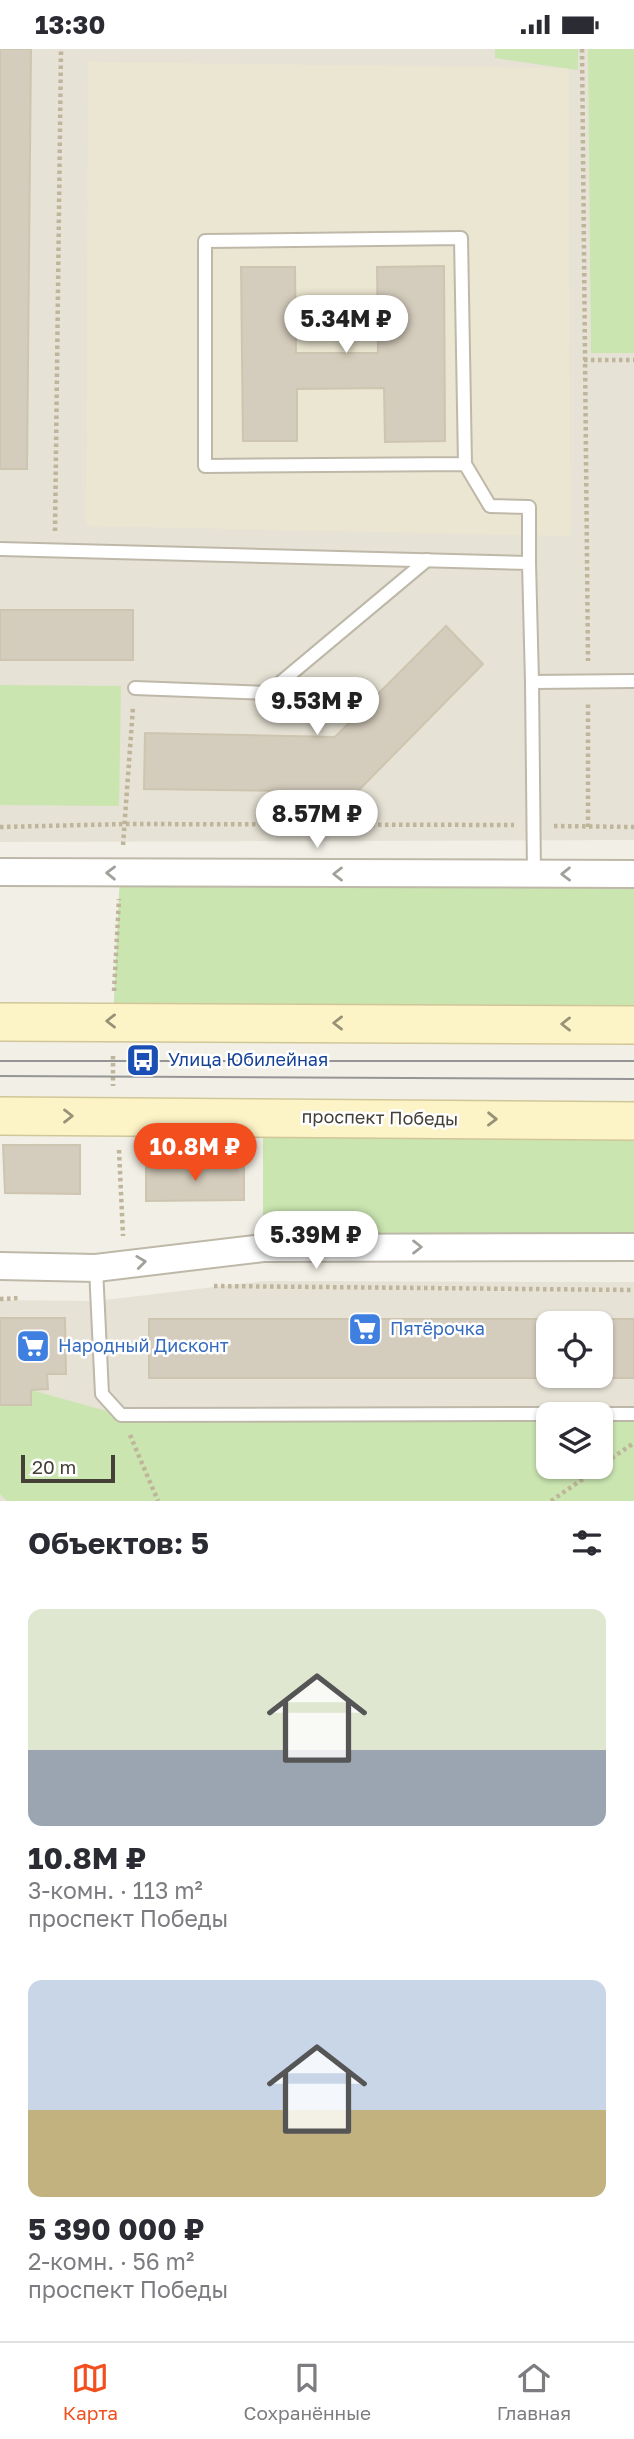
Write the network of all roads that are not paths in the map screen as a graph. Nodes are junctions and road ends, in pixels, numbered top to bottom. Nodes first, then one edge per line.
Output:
1 (465, 464) junction
2 (0, 549) edge
3 (427, 560) junction
4 (529, 563) junction
5 (634, 681) edge
6 (532, 683) junction
7 (135, 688) road end
8 (0, 872) edge
9 (534, 874) junction
10 (634, 874) edge
11 (0, 1022) edge
12 (634, 1025) edge
13 (0, 1116) edge
14 (634, 1121) edge
15 (634, 1247) edge
16 (0, 1266) edge
17 (96, 1268) junction
18 (536, 1414) edge
19 (613, 1414) edge
20 (634, 1414) edge

1 - 1 lane
1 - 4 lane
2 - 3 lane
3 - 4 lane
3 - 7 lane
4 - 6 lane
5 - 6 lane
6 - 9 lane
9 -> 8 street
10 -> 9 street
12 -> 11 main road
13 -> 14 main road, проспект Победы
17 -> 15 street
16 - 17 street
17 - 18 lane
19 - 20 lane

